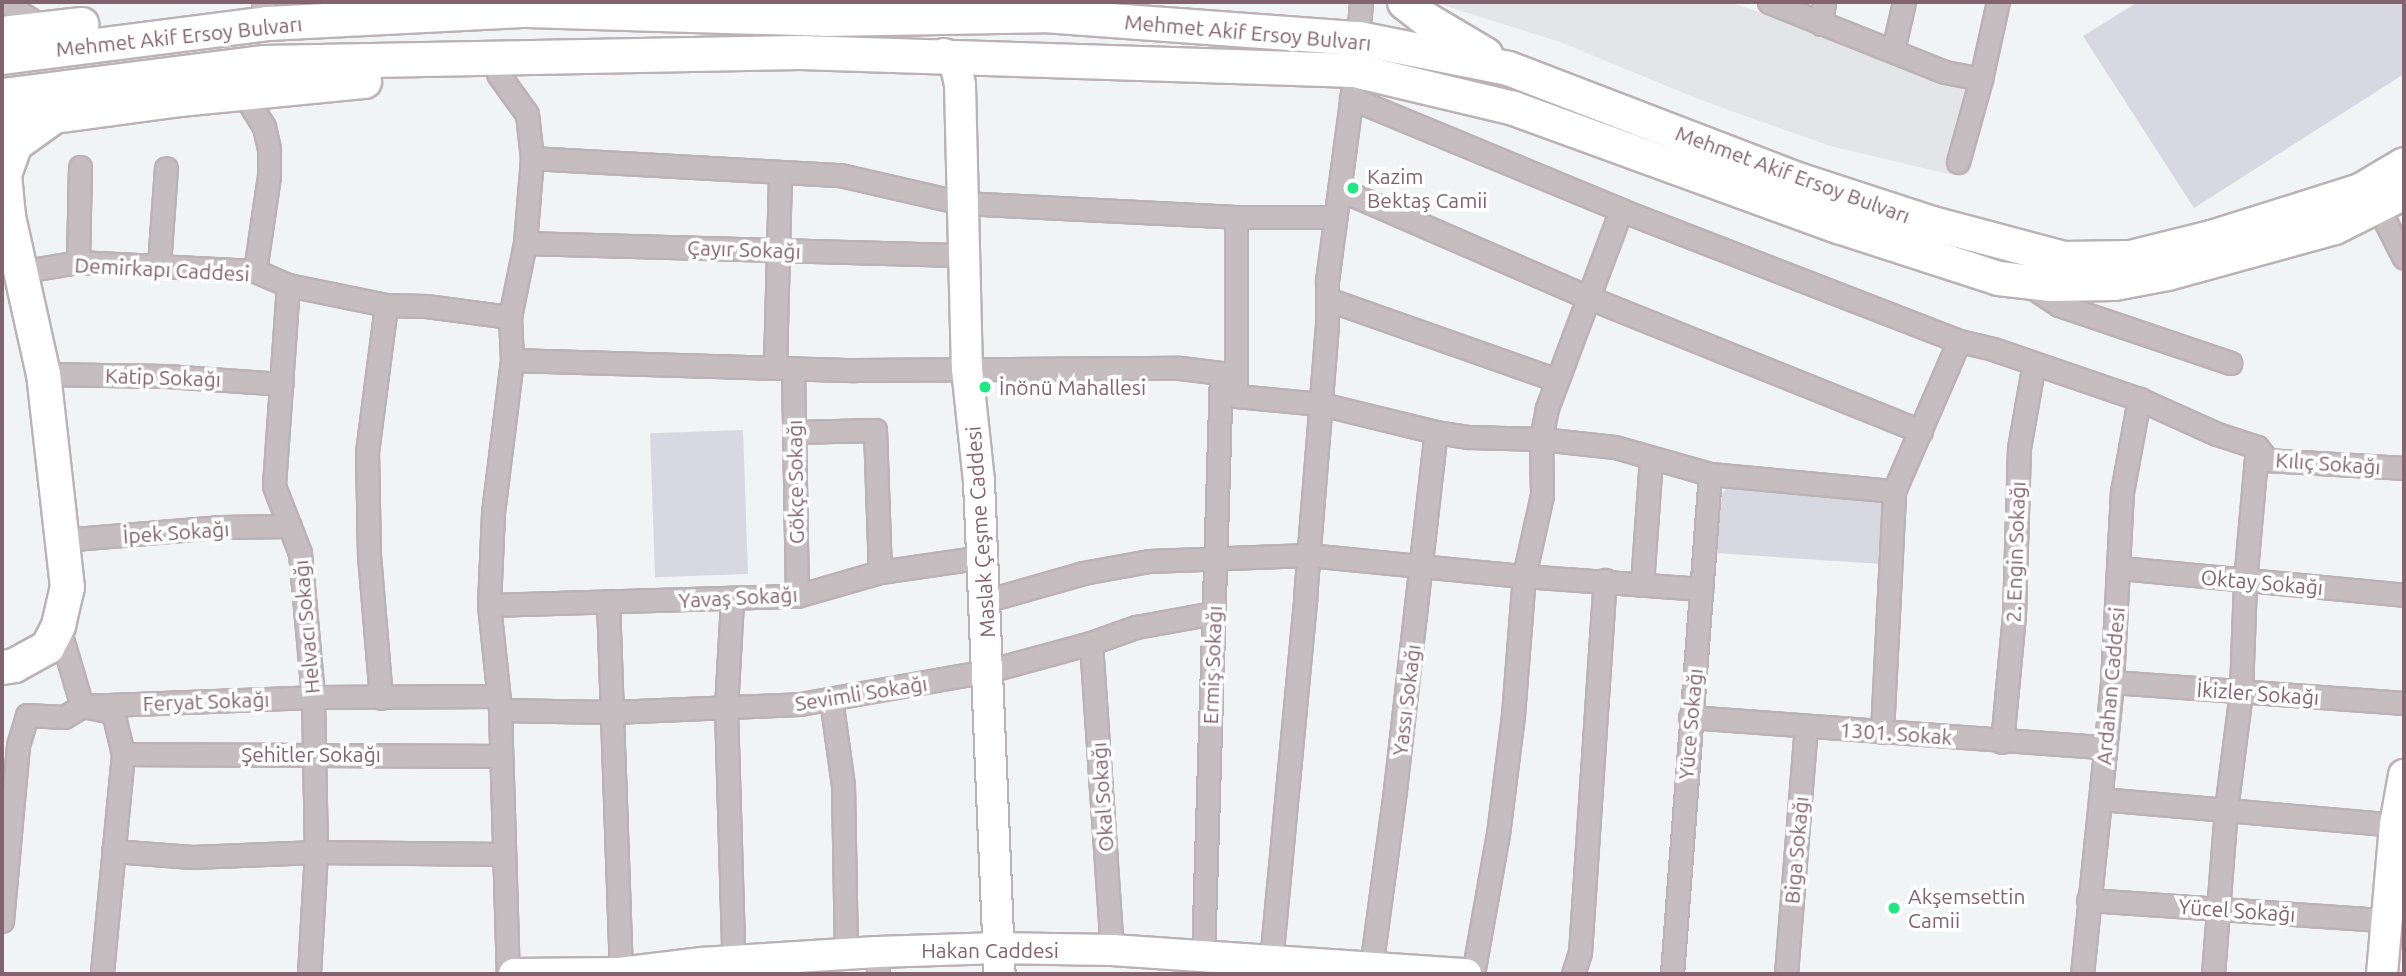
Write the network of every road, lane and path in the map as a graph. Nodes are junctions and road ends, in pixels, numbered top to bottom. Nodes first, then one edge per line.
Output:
1 (9, 2) edge
2 (303, 2) edge
3 (488, 2) edge
4 (1361, 2) edge
5 (1404, 2) edge
6 (1769, 2) edge
7 (1824, 2) edge
8 (1904, 2) edge
9 (1998, 2) edge
10 (264, 4) edge
11 (531, 6) edge
12 (1057, 8) edge
13 (824, 10) edge
14 (1821, 24) junction
15 (45, 28) junction
16 (2, 33) edge
17 (1893, 50) junction
18 (839, 52) junction
19 (944, 54) junction
20 (592, 55) junction
21 (2, 57) edge
22 (1508, 68) junction
23 (1355, 69) junction
24 (498, 74) junction
25 (1981, 79) junction
26 (243, 93) junction
27 (2, 95) edge
28 (55, 115) junction
29 (2, 123) edge
30 (532, 158) junction
31 (1958, 162) dead end
32 (2404, 164) edge
33 (80, 167) dead end
34 (166, 168) dead end
35 (780, 172) junction
36 (1339, 189) junction
37 (2391, 199) edge
38 (962, 203) junction
39 (1621, 210) junction
40 (1237, 217) junction
41 (1334, 217) junction
42 (525, 243) junction
43 (780, 250) junction
44 (964, 255) junction
45 (2404, 258) edge
46 (78, 262) junction
47 (159, 265) junction
48 (11, 271) edge
49 (255, 271) junction
50 (2024, 282) junction
51 (288, 285) junction
52 (1587, 297) junction
53 (1327, 299) junction
54 (386, 305) junction
55 (510, 317) junction
56 (1959, 341) junction
57 (512, 360) junction
58 (2034, 363) junction
59 (2230, 363) dead end
60 (784, 367) junction
61 (967, 369) junction
62 (1221, 373) junction
63 (43, 374) junction
64 (1557, 380) junction
65 (282, 384) junction
66 (1236, 396) junction
67 (2139, 399) junction
68 (1321, 404) junction
69 (1922, 431) junction
70 (794, 432) junction
71 (1436, 432) junction
72 (1541, 439) junction
73 (2258, 447) junction
74 (1651, 458) junction
75 (2404, 468) edge
76 (1710, 474) junction
77 (1894, 491) junction
78 (290, 526) junction
79 (62, 540) junction
80 (1308, 555) junction
81 (983, 557) junction
82 (1215, 558) junction
83 (1422, 566) junction
84 (2120, 568) junction
85 (880, 572) junction
86 (1524, 576) junction
87 (1605, 580) junction
88 (2245, 582) junction
89 (1642, 584) junction
90 (1702, 589) junction
91 (2404, 595) edge
92 (797, 596) junction
93 (608, 601) junction
94 (732, 601) junction
95 (985, 601) junction
96 (489, 605) junction
97 (1213, 613) junction
98 (58, 625) junction
99 (2, 643) edge
100 (1091, 643) junction
101 (2, 667) edge
102 (988, 671) junction
103 (2112, 682) junction
104 (2241, 692) junction
105 (313, 697) junction
106 (381, 698) junction
107 (831, 699) junction
108 (499, 703) junction
109 (2404, 703) edge
110 (82, 706) junction
111 (726, 709) junction
112 (612, 712) junction
113 (1690, 717) junction
114 (1806, 726) junction
115 (1882, 732) junction
116 (2002, 742) junction
117 (2104, 747) junction
118 (123, 754) junction
119 (316, 754) junction
120 (500, 756) junction
121 (2404, 775) edge
122 (2101, 799) junction
123 (2227, 809) junction
124 (2395, 825) junction
125 (113, 851) junction
126 (316, 852) junction
127 (504, 853) junction
128 (2088, 900) junction
129 (2220, 909) junction
130 (2385, 920) junction
131 (2, 921) edge
132 (1112, 950) junction
133 (846, 955) junction
134 (1203, 956) junction
135 (999, 961) edge
136 (1271, 961) junction
137 (877, 963) edge
138 (733, 968) edge
139 (1371, 968) junction
140 (1320, 970) edge
141 (102, 974) edge
142 (309, 974) edge
143 (508, 974) edge
144 (514, 974) edge
145 (525, 974) edge
146 (620, 974) edge
147 (1466, 974) edge
148 (1474, 974) edge
149 (1573, 974) edge
150 (1672, 974) edge
151 (1786, 974) edge
152 (2082, 974) edge
153 (2213, 974) edge
154 (2382, 974) edge

1 - 15 street
2 - 10 main road
3 - 11 main road
4 - 23 street
5 - 22 main road
6 - 14 street
7 - 14 street
8 - 17 street
9 - 25 street
10 - 15 main road
11 - 13 main road, Mehmet Akif Ersoy Bulvarı
11 - 21 main road, Mehmet Akif Ersoy Bulvarı
12 - 13 main road, Mehmet Akif Ersoy Bulvarı
12 - 23 main road, Mehmet Akif Ersoy Bulvarı
13 - 18 street
14 - 17 street
15 - 16 main road
17 - 25 street
18 - 19 main road, Mehmet Akif Ersoy Bulvarı
18 - 20 main road, Mehmet Akif Ersoy Bulvarı
19 - 23 main road, Mehmet Akif Ersoy Bulvarı
19 - 38 street, Maslak Çeşme Caddesi
20 - 24 main road
20 - 27 main road, Mehmet Akif Ersoy Bulvarı
22 - 23 main road, Mehmet Akif Ersoy Bulvarı
22 - 32 main road, Mehmet Akif Ersoy Bulvarı
23 - 36 street
23 - 39 street
23 - 50 main road, Mehmet Akif Ersoy Bulvarı
24 - 26 main road
24 - 30 street
25 - 31 street
26 - 28 main road
26 - 49 street
28 - 29 main road
28 - 48 main road
30 - 35 street
30 - 42 street
33 - 46 street
34 - 47 street
35 - 38 street
35 - 43 street, Gökçe Sokağı
36 - 41 street
36 - 52 street
37 - 45 street
37 - 50 main road, Mehmet Akif Ersoy Bulvarı
38 - 40 street
38 - 44 street, Maslak Çeşme Caddesi
39 - 52 street
39 - 56 street
40 - 41 street
40 - 66 street
41 - 53 street
42 - 43 street, Çayır Sokağı
42 - 55 street
43 - 44 street, Çayır Sokağı
43 - 60 street, Gökçe Sokağı
44 - 61 street, Maslak Çeşme Caddesi
46 - 47 street, Demirkapı Caddesi
46 - 48 street, Demirkapı Caddesi
47 - 49 street, Demirkapı Caddesi
48 - 63 main road
48 - 99 main road
49 - 51 street, Demirkapı Caddesi
50 - 59 street
51 - 54 street, Demirkapı Caddesi
51 - 65 street, Helvacı Sokağı
52 - 64 street
52 - 69 street
53 - 64 street
53 - 68 street
54 - 55 street, Demirkapı Caddesi
54 - 106 street
55 - 57 street
56 - 58 street
56 - 69 street
57 - 60 street
57 - 96 street
58 - 67 street
58 - 116 street, 2. Engin Sokağı
60 - 61 street
60 - 70 street, Gökçe Sokağı
61 - 62 street
61 - 81 street, Maslak Çeşme Caddesi
62 - 66 street
62 - 82 street, Ermiş Sokağı
63 - 65 street, Katip Sokağı
63 - 79 main road
64 - 72 street
65 - 78 street, Helvacı Sokağı
66 - 68 street
67 - 73 street
67 - 84 street, Ardahan Caddesi
68 - 71 street
68 - 80 street
69 - 77 street
70 - 85 street
70 - 92 street, Gökçe Sokağı
71 - 72 street
71 - 83 street, Yassı Sokağı
72 - 74 street
72 - 86 street
73 - 75 street, Kılıç Sokağı
73 - 88 street
74 - 76 street
74 - 89 street
76 - 77 street
76 - 90 street, Yüce Sokağı
77 - 115 street
78 - 79 street, İpek Sokağı
78 - 105 street, Helvacı Sokağı
79 - 98 main road
80 - 82 street
80 - 83 street
80 - 136 street
81 - 85 street, Yavaş Sokağı
81 - 95 street, Maslak Çeşme Caddesi
82 - 95 street
82 - 97 street, Ermiş Sokağı
83 - 86 street
83 - 139 street, Yassı Sokağı
84 - 88 street, Oktay Sokağı
84 - 103 street, Ardahan Caddesi
85 - 92 street, Yavaş Sokağı
86 - 87 street
86 - 148 street
87 - 89 street
87 - 149 street
88 - 91 street, Oktay Sokağı
88 - 104 street
89 - 90 street
90 - 113 street, Yüce Sokağı
92 - 94 street, Yavaş Sokağı
93 - 94 street, Yavaş Sokağı
93 - 96 street, Yavaş Sokağı
93 - 112 street
94 - 111 street
95 - 102 street, Maslak Çeşme Caddesi
96 - 108 street
97 - 100 street, Sevimli Sokağı
97 - 134 street, Ermiş Sokağı
98 - 101 main road
98 - 110 street
100 - 102 street, Sevimli Sokağı
100 - 132 street, Okal Sokağı
102 - 107 street, Sevimli Sokağı
102 - 135 street, Maslak Çeşme Caddesi
103 - 104 street, İkizler Sokağı
103 - 117 street, Ardahan Caddesi
104 - 109 street, İkizler Sokağı
104 - 123 street
105 - 106 street, Feryat Sokağı
105 - 110 street, Feryat Sokağı
105 - 119 street, Helvacı Sokağı
106 - 108 street, Feryat Sokağı
107 - 111 street, Sevimli Sokağı
107 - 133 street
108 - 112 street, Sevimli Sokağı
108 - 120 street
110 - 118 street
110 - 131 street, Feryat Sokağı
111 - 112 street, Sevimli Sokağı
111 - 138 street
112 - 146 street
113 - 114 street, 1301. Sokak
113 - 150 street, Yüce Sokağı
114 - 115 street, 1301. Sokak
114 - 151 street, Biga Sokağı
115 - 116 street, 1301. Sokak
116 - 117 street, 1301. Sokak
117 - 122 street, Ardahan Caddesi
118 - 119 street, Şehitler Sokağı
118 - 125 street
119 - 120 street, Şehitler Sokağı
119 - 126 street, Helvacı Sokağı
120 - 127 street
121 - 124 street
122 - 123 street
122 - 128 street, Ardahan Caddesi
123 - 124 street
123 - 129 street
124 - 130 street
125 - 126 street
125 - 141 street
126 - 127 street
126 - 142 street, Helvacı Sokağı
127 - 143 street
128 - 129 street, Yücel Sokağı
128 - 152 street, Ardahan Caddesi
129 - 130 street, Yücel Sokağı
129 - 153 street
130 - 154 street
132 - 134 street, Hakan Caddesi
132 - 135 street, Hakan Caddesi
133 - 137 street, Hakan Caddesi
133 - 138 street, Hakan Caddesi
134 - 136 street, Hakan Caddesi
135 - 137 street, Hakan Caddesi
136 - 140 street, Hakan Caddesi
138 - 146 street, Hakan Caddesi
139 - 140 street, Hakan Caddesi
139 - 147 street, Hakan Caddesi
144 - 145 street, Hakan Caddesi
145 - 146 street, Hakan Caddesi

